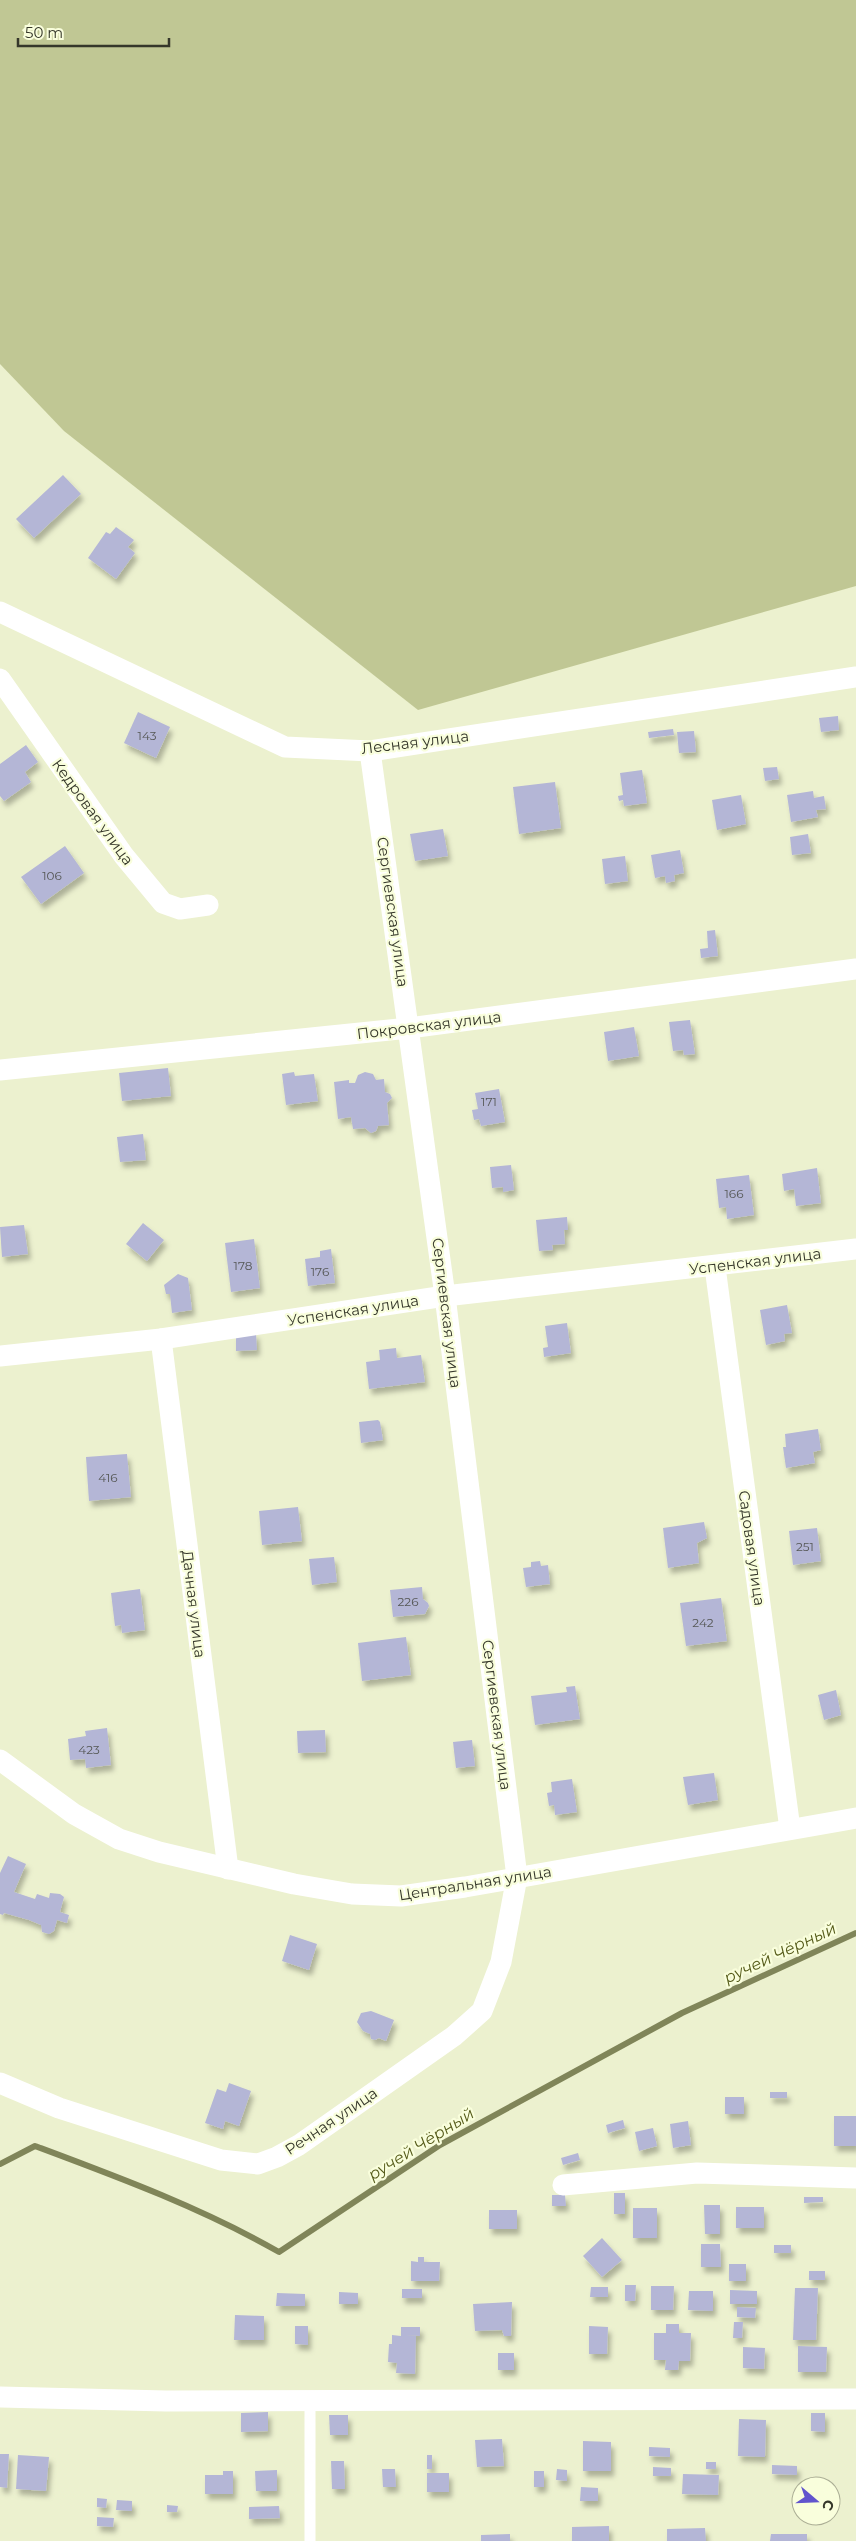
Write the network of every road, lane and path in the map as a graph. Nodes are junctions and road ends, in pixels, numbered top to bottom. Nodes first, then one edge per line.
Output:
1 (0, 612) edge
2 (856, 677) edge
3 (0, 679) edge
4 (370, 750) junction
5 (208, 905) dead end
6 (856, 968) edge
7 (409, 1028) junction
8 (0, 1070) edge
9 (856, 1249) edge
10 (715, 1267) junction
11 (445, 1296) junction
12 (161, 1339) junction
13 (0, 1356) edge
14 (0, 1760) edge
15 (856, 1818) edge
16 (790, 1829) junction
17 (228, 1869) junction
18 (517, 1877) junction
19 (0, 2083) edge
20 (856, 2178) edge
21 (563, 2185) dead end
22 (0, 2397) edge
23 (856, 2399) edge
24 (310, 2401) junction
25 (310, 2541) edge

1 - 4 street, Лесная улица
2 - 4 street, Лесная улица
3 - 5 street, Кедровая улица
4 - 7 street, Сергиевская улица
6 - 7 street, Покровская улица
7 - 8 street, Покровская улица
7 - 11 street, Сергиевская улица
9 - 10 street, Успенская улица
10 - 11 street, Успенская улица
10 - 16 street, Садовая улица
11 - 12 street, Успенская улица
11 - 18 street, Сергиевская улица
12 - 13 street, Успенская улица
12 - 17 street, Дачная улица
14 - 17 street, Центральная улица
15 - 16 street, Центральная улица
16 - 18 street, Центральная улица
17 - 18 street, Центральная улица
18 - 19 street, Речная улица
20 - 21 street
22 - 24 street
23 - 24 street
24 - 25 lane

